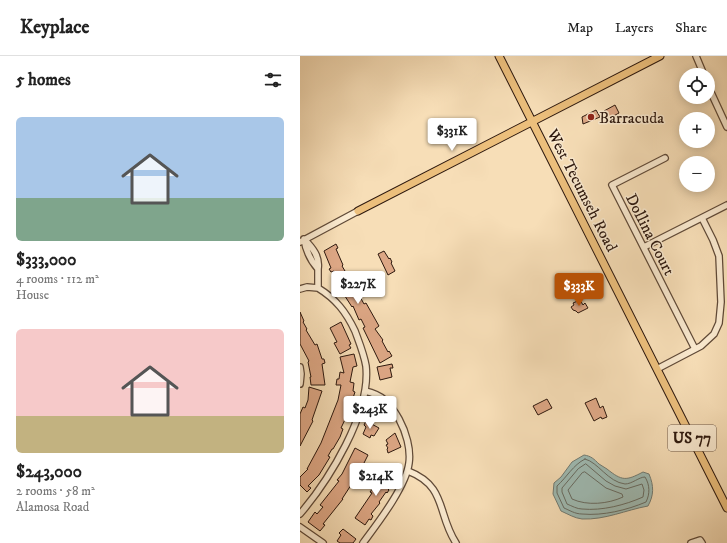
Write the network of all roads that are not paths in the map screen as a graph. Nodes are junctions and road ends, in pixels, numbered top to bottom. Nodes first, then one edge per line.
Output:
1 (499, 56) edge
2 (660, 56) edge
3 (696, 56) edge
4 (701, 68) edge
5 (715, 101) edge
6 (532, 121) junction
7 (727, 127) edge
8 (665, 158) dead end
9 (727, 205) edge
10 (358, 211) joint
11 (702, 218) junction
12 (302, 241) edge
13 (644, 248) junction
14 (318, 288) junction
15 (300, 290) edge
16 (719, 323) junction
17 (726, 325) edge
18 (695, 349) junction
19 (300, 367) edge
20 (657, 369) junction
21 (300, 384) edge
22 (365, 391) junction
23 (408, 472) junction
24 (727, 508) edge
25 (300, 514) edge
26 (300, 527) edge
27 (323, 543) edge
28 (363, 543) edge
29 (456, 543) edge
30 (691, 543) edge
31 (702, 543) edge

1 - 6 main road, US 77
2 - 6 main road
3 - 4 street
5 - 7 street
6 - 10 main road
6 - 20 main road, West Tecumseh Road / US 77
8 - 13 street, Dollina Court
9 - 11 street
10 - 12 street
11 - 13 street
11 - 16 street
12 - 14 street
13 - 18 street, Dollina Court
14 - 15 street
14 - 22 street
16 - 17 street
16 - 18 street
18 - 20 street
19 - 21 street
20 - 24 main road, West Tecumseh Road / US 77
22 - 23 street
22 - 25 street
23 - 28 street
23 - 29 street
26 - 27 street
30 - 31 street

